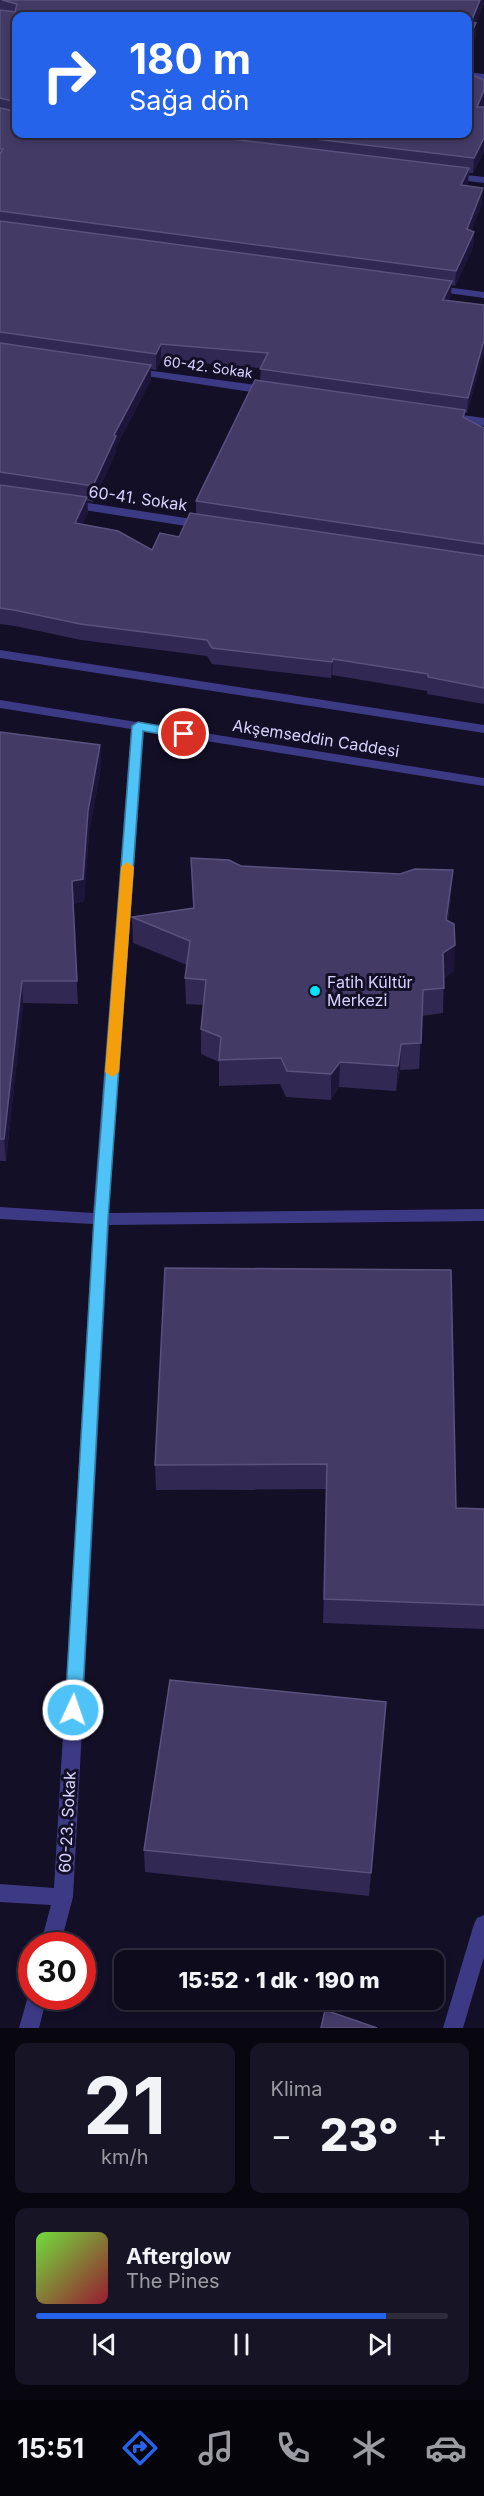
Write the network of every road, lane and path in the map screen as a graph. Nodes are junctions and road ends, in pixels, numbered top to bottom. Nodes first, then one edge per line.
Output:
1 (437, 174) edge
2 (484, 180) edge
3 (413, 286) edge
4 (484, 295) edge
5 (118, 369) edge
6 (283, 393) edge
7 (437, 415) edge
8 (484, 422) edge
9 (59, 503) edge
10 (213, 526) edge
11 (0, 654) edge
12 (0, 704) edge
13 (138, 726) junction
14 (484, 729) edge
15 (484, 782) edge
16 (0, 1213) edge
17 (484, 1215) edge
18 (101, 1219) junction
19 (0, 1893) edge
20 (63, 1897) junction
21 (484, 1924) edge
22 (54, 1932) edge
23 (34, 2010) edge
24 (29, 2028) edge
25 (453, 2028) edge

1 - 2 street
3 - 4 street
5 - 6 street, 60-42. Sokak
7 - 8 street
9 - 10 street, 60-41. Sokak
11 - 14 street, Akşemseddin Caddesi
12 - 13 street, Akşemseddin Caddesi
13 - 15 street, Akşemseddin Caddesi
13 - 18 street, 60-23. Sokak
16 - 18 street
17 - 18 street
18 - 20 street, 60-23. Sokak
19 - 20 street
20 - 22 street, 60-23. Sokak
21 - 25 street
23 - 24 street

